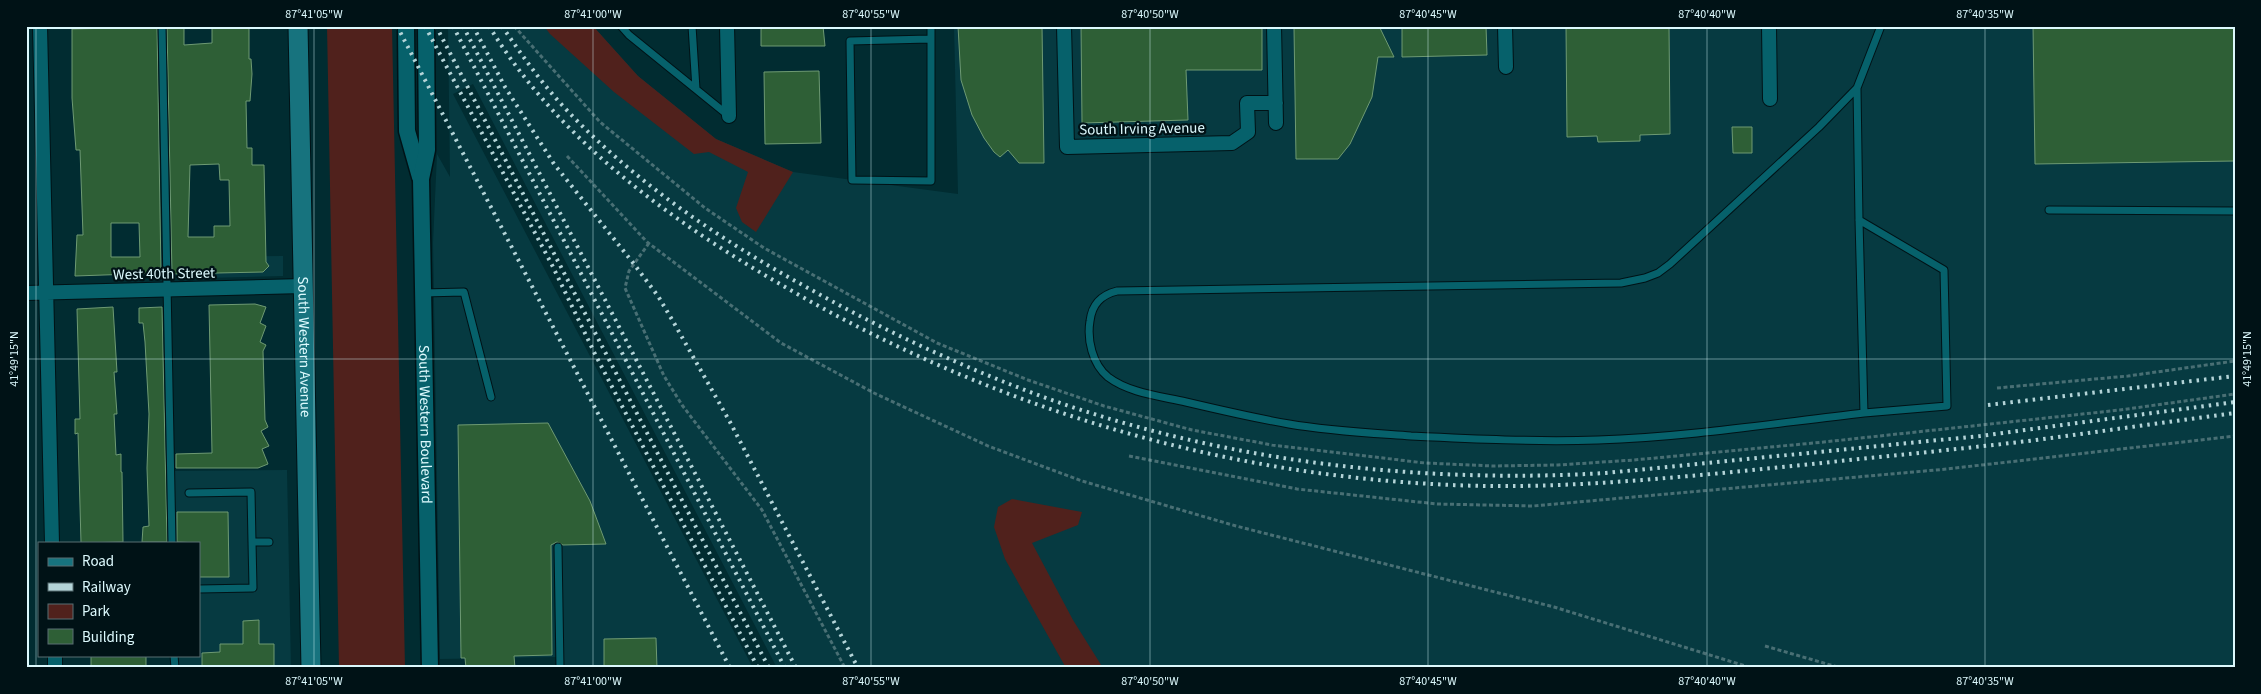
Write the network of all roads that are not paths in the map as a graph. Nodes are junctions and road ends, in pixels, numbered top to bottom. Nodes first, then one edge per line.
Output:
1 (40, 26) edge
2 (162, 26) edge
3 (298, 26) edge
4 (406, 26) edge
5 (426, 26) edge
6 (621, 26) edge
7 (692, 26) edge
8 (727, 26) edge
9 (930, 26) edge
10 (1064, 26) edge
11 (1274, 26) edge
12 (1505, 26) edge
13 (1769, 26) edge
14 (1881, 26) edge
15 (929, 40) junction
16 (1506, 67) dead end
17 (1857, 88) junction
18 (696, 89) junction
19 (1770, 99) dead end
20 (1276, 103) junction
21 (729, 116) joint
22 (1276, 123) dead end
23 (421, 179) junction
24 (2049, 210) dead end
25 (2235, 211) edge
26 (1859, 220) junction
27 (304, 286) junction
28 (166, 290) junction
29 (26, 293) edge
30 (46, 293) junction
31 (423, 293) junction
32 (491, 397) dead end
33 (1864, 413) junction
34 (189, 493) dead end
35 (52, 542) edge
36 (172, 542) edge
37 (252, 542) junction
38 (269, 542) dead end
39 (558, 548) dead end
40 (200, 589) edge
41 (311, 668) edge
42 (430, 668) edge
43 (560, 668) edge

1 - 30 street
2 - 28 lane
3 - 27 main road, South Western Avenue
4 - 23 street, South Western Boulevard
5 - 23 street, South Western Boulevard
6 - 18 lane
7 - 18 lane
8 - 21 street
9 - 15 lane
10 - 20 street, South Irving Avenue
11 - 20 street
12 - 16 street
13 - 19 street
14 - 17 lane
15 - 15 lane
17 - 26 lane
17 - 33 lane
18 - 21 lane
20 - 22 street
23 - 31 street, South Western Boulevard
24 - 25 lane
26 - 33 lane
26 - 33 lane
27 - 28 street, West 40th Street
27 - 41 main road, South Western Avenue
28 - 30 street, West 40th Street
28 - 36 lane
29 - 30 street, West 40th Street
30 - 35 street
31 - 32 lane
31 - 42 street, South Western Boulevard
34 - 37 lane
37 - 38 lane
37 - 40 lane
39 - 43 lane

